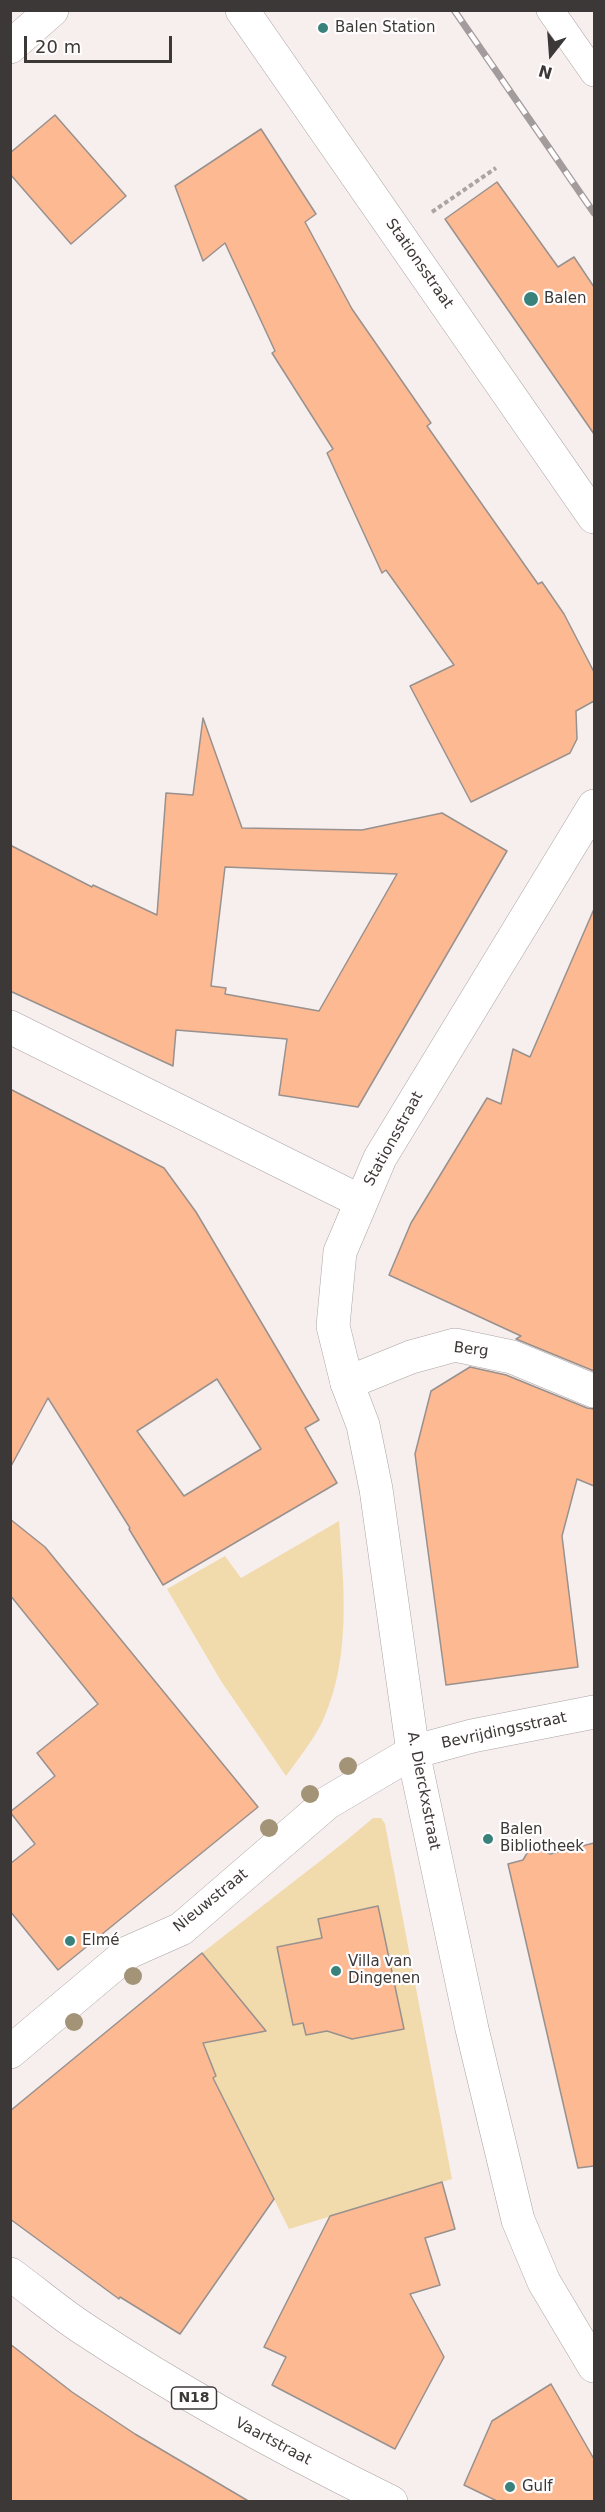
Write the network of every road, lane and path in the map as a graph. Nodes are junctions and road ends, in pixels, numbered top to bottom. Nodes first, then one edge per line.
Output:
1 (52, 10) edge
2 (242, 10) edge
3 (550, 10) edge
4 (10, 47) edge
5 (594, 73) edge
6 (496, 168) dead end
7 (399, 235) junction
8 (594, 517) edge
9 (594, 806) edge
10 (10, 1027) edge
11 (360, 1201) junction
12 (347, 1383) junction
13 (594, 1391) edge
14 (594, 1712) edge
15 (413, 1752) junction
16 (10, 2052) edge
17 (10, 2274) edge
18 (594, 2366) edge
19 (391, 2502) edge

1 - 4 street
2 - 7 street, Stationsstraat
3 - 5 lane
6 - 7 path
7 - 8 street, Stationsstraat
9 - 11 street, Stationsstraat
10 - 11 street, Stationsstraat
11 - 12 street, A. Dierckxstraat
12 - 13 street, Berg
12 - 15 street, A. Dierckxstraat
14 - 15 street, Bevrijdingsstraat
15 - 16 street, Nieuwstraat
15 - 18 street, A. Dierckxstraat
17 - 19 street, Vaartstraat / N18

